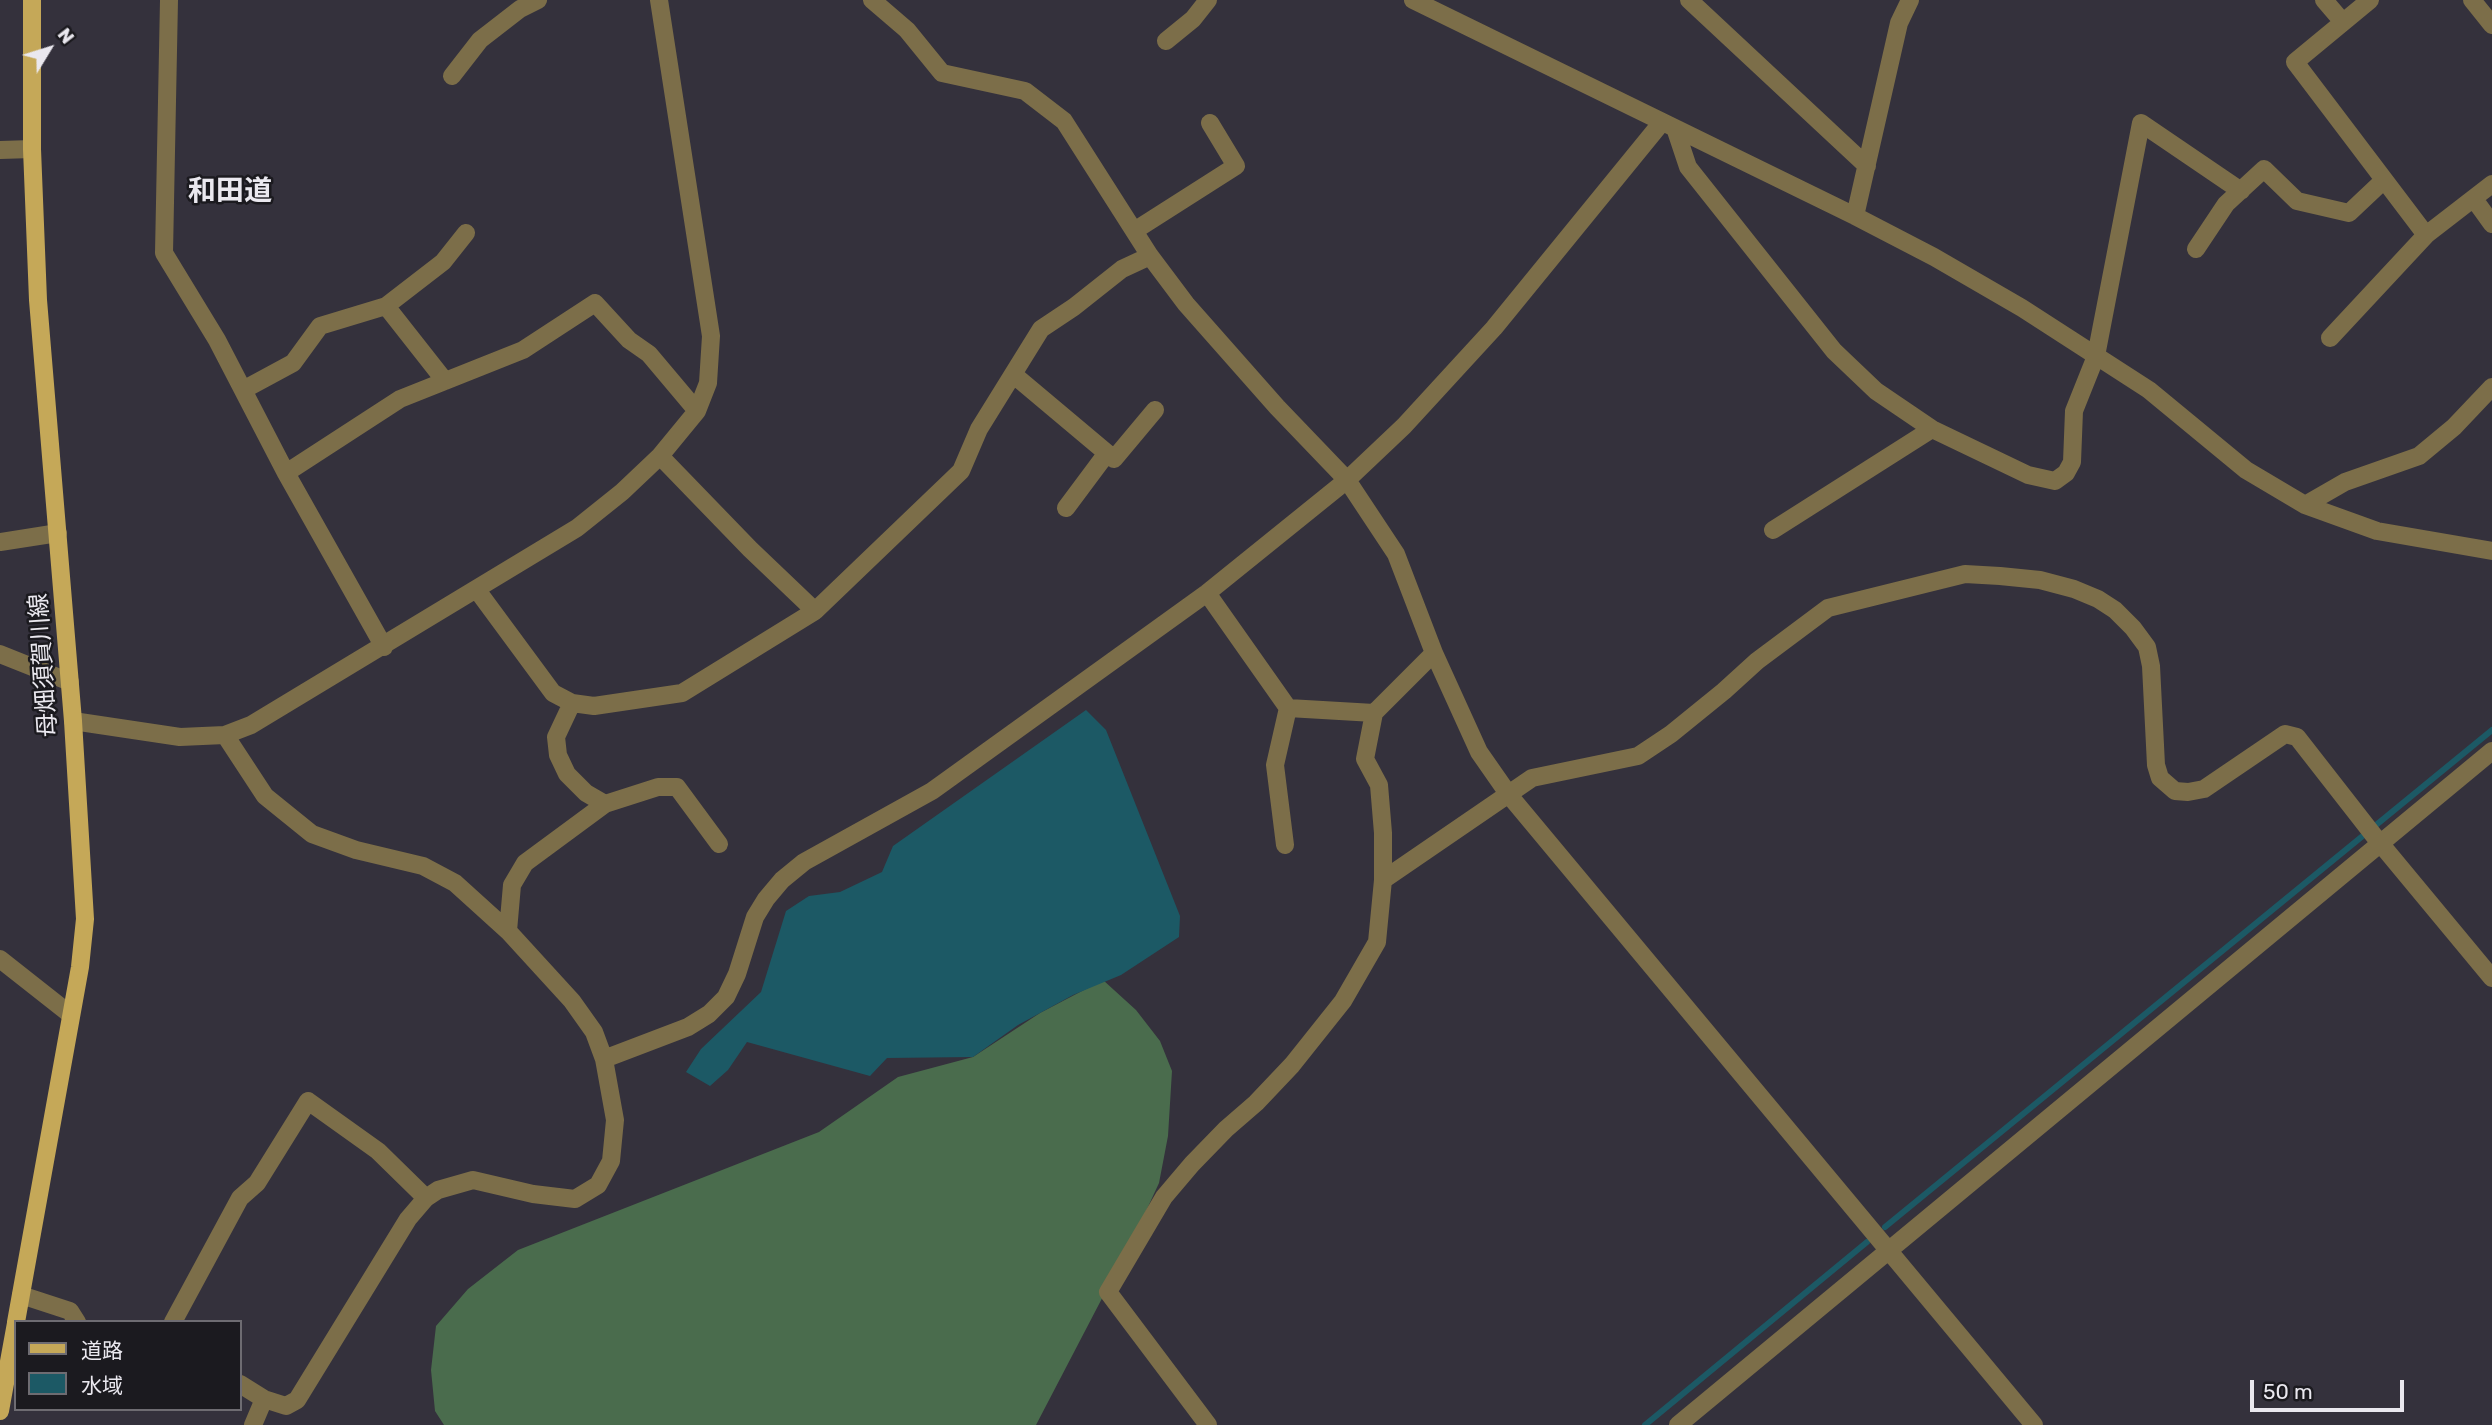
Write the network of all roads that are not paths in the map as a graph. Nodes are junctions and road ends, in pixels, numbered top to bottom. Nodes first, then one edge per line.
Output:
1 (32, 0) edge
2 (169, 0) edge
3 (538, 0) edge
4 (659, 0) edge
5 (872, 0) edge
6 (1208, 0) edge
7 (1413, 0) edge
8 (1689, 0) edge
9 (1910, 0) edge
10 (2324, 0) edge
11 (2370, 0) edge
12 (2472, 0) edge
13 (2342, 21) junction
14 (2492, 25) edge
15 (1166, 41) dead end
16 (452, 76) dead end
17 (1210, 123) dead end
18 (1668, 125) junction
19 (32, 149) junction
20 (0, 150) edge
21 (1867, 166) junction
22 (2384, 180) junction
23 (2492, 184) edge
24 (2241, 191) junction
25 (2474, 199) junction
26 (1855, 216) junction
27 (2492, 224) edge
28 (1134, 231) junction
29 (467, 233) dead end
30 (2426, 235) junction
31 (2196, 249) dead end
32 (1150, 256) junction
33 (386, 306) junction
34 (2330, 338) dead end
35 (2096, 356) junction
36 (1014, 375) junction
37 (445, 381) junction
38 (2492, 387) edge
39 (243, 390) junction
40 (697, 411) junction
41 (1155, 411) dead end
42 (1932, 429) junction
43 (1107, 453) junction
44 (660, 456) junction
45 (286, 473) junction
46 (1347, 480) junction
47 (2305, 505) junction
48 (1066, 508) dead end
49 (1773, 530) dead end
50 (58, 533) junction
51 (0, 542) edge
52 (2492, 551) edge
53 (477, 590) junction
54 (1206, 593) junction
55 (815, 611) junction
56 (384, 647) junction
57 (1434, 653) junction
58 (0, 654) edge
59 (70, 682) junction
60 (572, 703) junction
61 (1287, 708) junction
62 (1374, 713) junction
63 (73, 721) junction
64 (225, 735) junction
65 (2492, 751) edge
66 (1509, 795) junction
67 (605, 804) junction
68 (2378, 840) junction
69 (719, 844) dead end
70 (1285, 845) dead end
71 (1383, 880) junction
72 (508, 931) junction
73 (0, 959) edge
74 (2492, 978) edge
75 (71, 1015) junction
76 (604, 1059) junction
77 (426, 1198) junction
78 (1890, 1250) junction
79 (21, 1295) junction
80 (16, 1320) edge
81 (76, 1320) edge
82 (174, 1320) edge
83 (14, 1333) edge
84 (242, 1385) edge
85 (264, 1399) junction
86 (0, 1411) edge
87 (253, 1425) edge
88 (1209, 1425) edge
89 (1678, 1425) edge
90 (2034, 1425) edge

1 - 19 main road, 母畑須賀川線
2 - 39 street
3 - 16 street
4 - 40 street
5 - 28 street
6 - 15 street
7 - 18 street
8 - 21 street
9 - 21 street
10 - 13 street
11 - 13 street
12 - 14 street
13 - 22 street
17 - 28 street
18 - 26 street
18 - 42 street
18 - 46 street
19 - 20 street
19 - 50 main road, 母畑須賀川線
21 - 26 street
22 - 24 street
22 - 30 street
23 - 25 street
24 - 31 street
24 - 35 street
25 - 27 street
25 - 30 street
26 - 35 street
28 - 32 street
29 - 33 street
30 - 34 street
32 - 36 street
32 - 46 street
33 - 37 street
33 - 39 street
35 - 42 street
35 - 47 street
36 - 43 street
36 - 55 street
37 - 40 street
37 - 45 street
38 - 47 street
39 - 45 street
40 - 44 street
41 - 43 street
42 - 49 street
43 - 48 street
44 - 53 street
44 - 55 street
45 - 56 street
46 - 54 street
46 - 57 street
47 - 52 street
50 - 51 street
50 - 59 main road, 母畑須賀川線
53 - 56 street
53 - 60 street
54 - 61 street
54 - 76 street
55 - 60 street
56 - 64 street
57 - 62 street
57 - 66 street
58 - 59 street
59 - 63 main road, 母畑須賀川線
60 - 67 street
61 - 62 street
61 - 70 street
62 - 71 street
63 - 64 street
63 - 75 main road, 母畑須賀川線
64 - 72 street
65 - 68 street
66 - 68 street
66 - 71 street
66 - 78 street
67 - 69 street
67 - 72 street
68 - 74 street
68 - 78 street
71 - 88 street
72 - 76 street
73 - 75 street
75 - 79 main road, 母畑須賀川線
76 - 77 street
77 - 82 street
77 - 85 street
78 - 89 street
78 - 90 street
79 - 80 main road, 母畑須賀川線
79 - 81 street
83 - 86 main road, 母畑須賀川線
84 - 85 street
85 - 87 street

